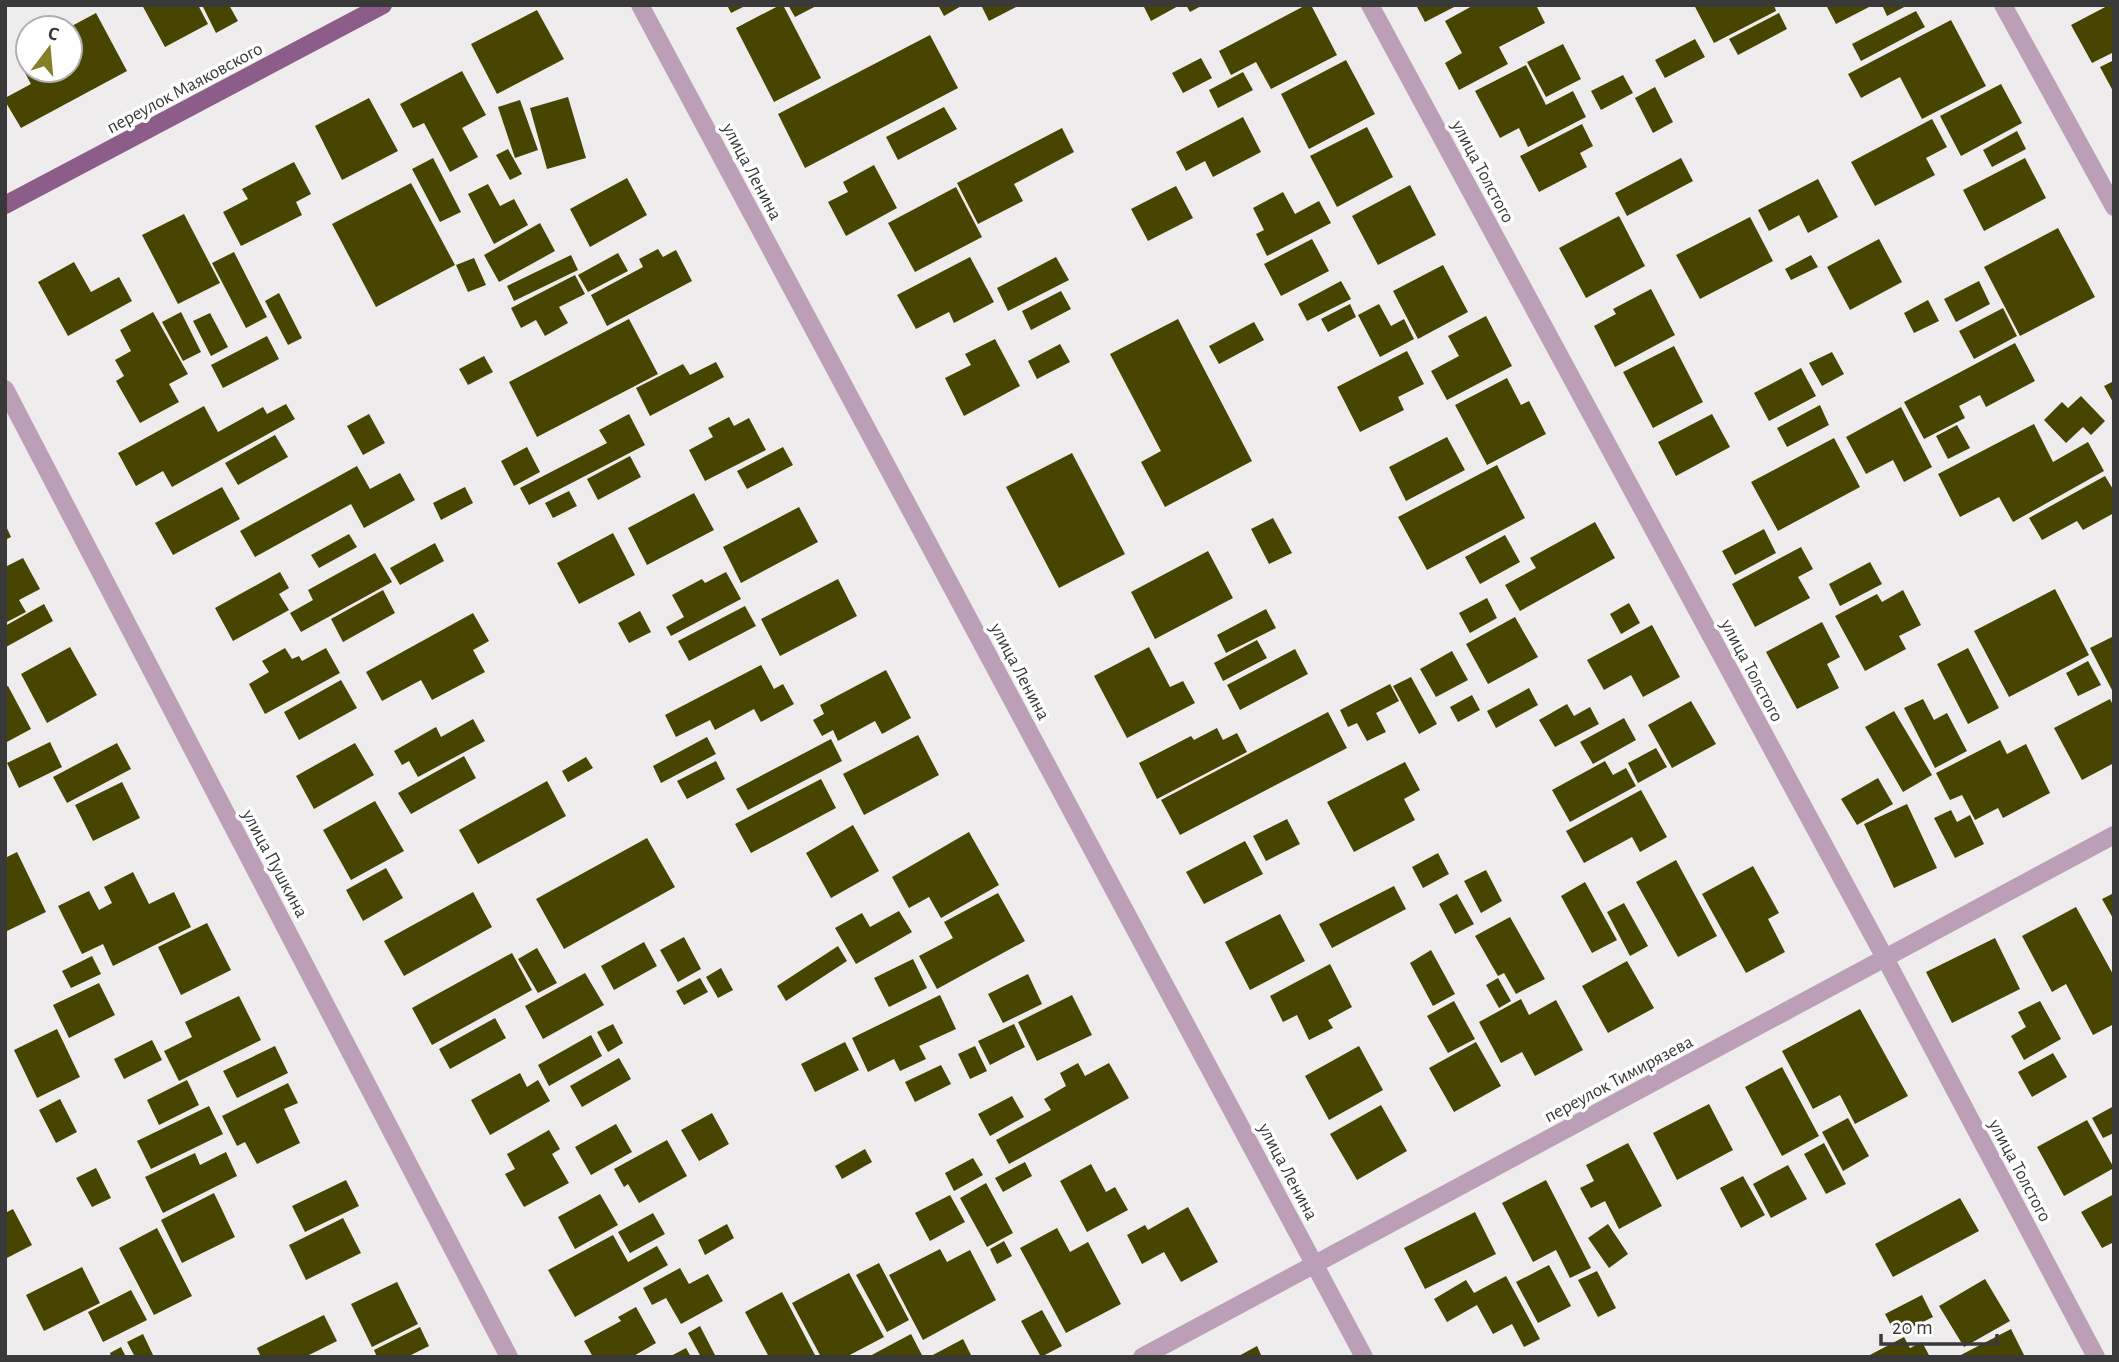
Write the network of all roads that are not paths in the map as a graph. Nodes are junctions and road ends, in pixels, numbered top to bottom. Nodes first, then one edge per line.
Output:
1 (383, 5) edge
2 (640, 5) edge
3 (1370, 5) edge
4 (2003, 5) edge
5 (5, 205) edge
6 (2114, 207) edge
7 (5, 389) edge
8 (2114, 835) edge
9 (1885, 958) junction
10 (1315, 1264) junction
11 (509, 1357) edge
12 (1142, 1357) edge
13 (1364, 1357) edge
14 (2096, 1357) edge

1 - 5 main road, переулок Маяковского
2 - 10 street, улица Ленина
3 - 9 street, улица Толстого
4 - 6 street
7 - 11 street, улица Пушкина
8 - 9 street, переулок Тимирязева
9 - 10 street, переулок Тимирязева
9 - 14 street, улица Толстого
10 - 12 street, переулок Тимирязева
10 - 13 street, улица Ленина

